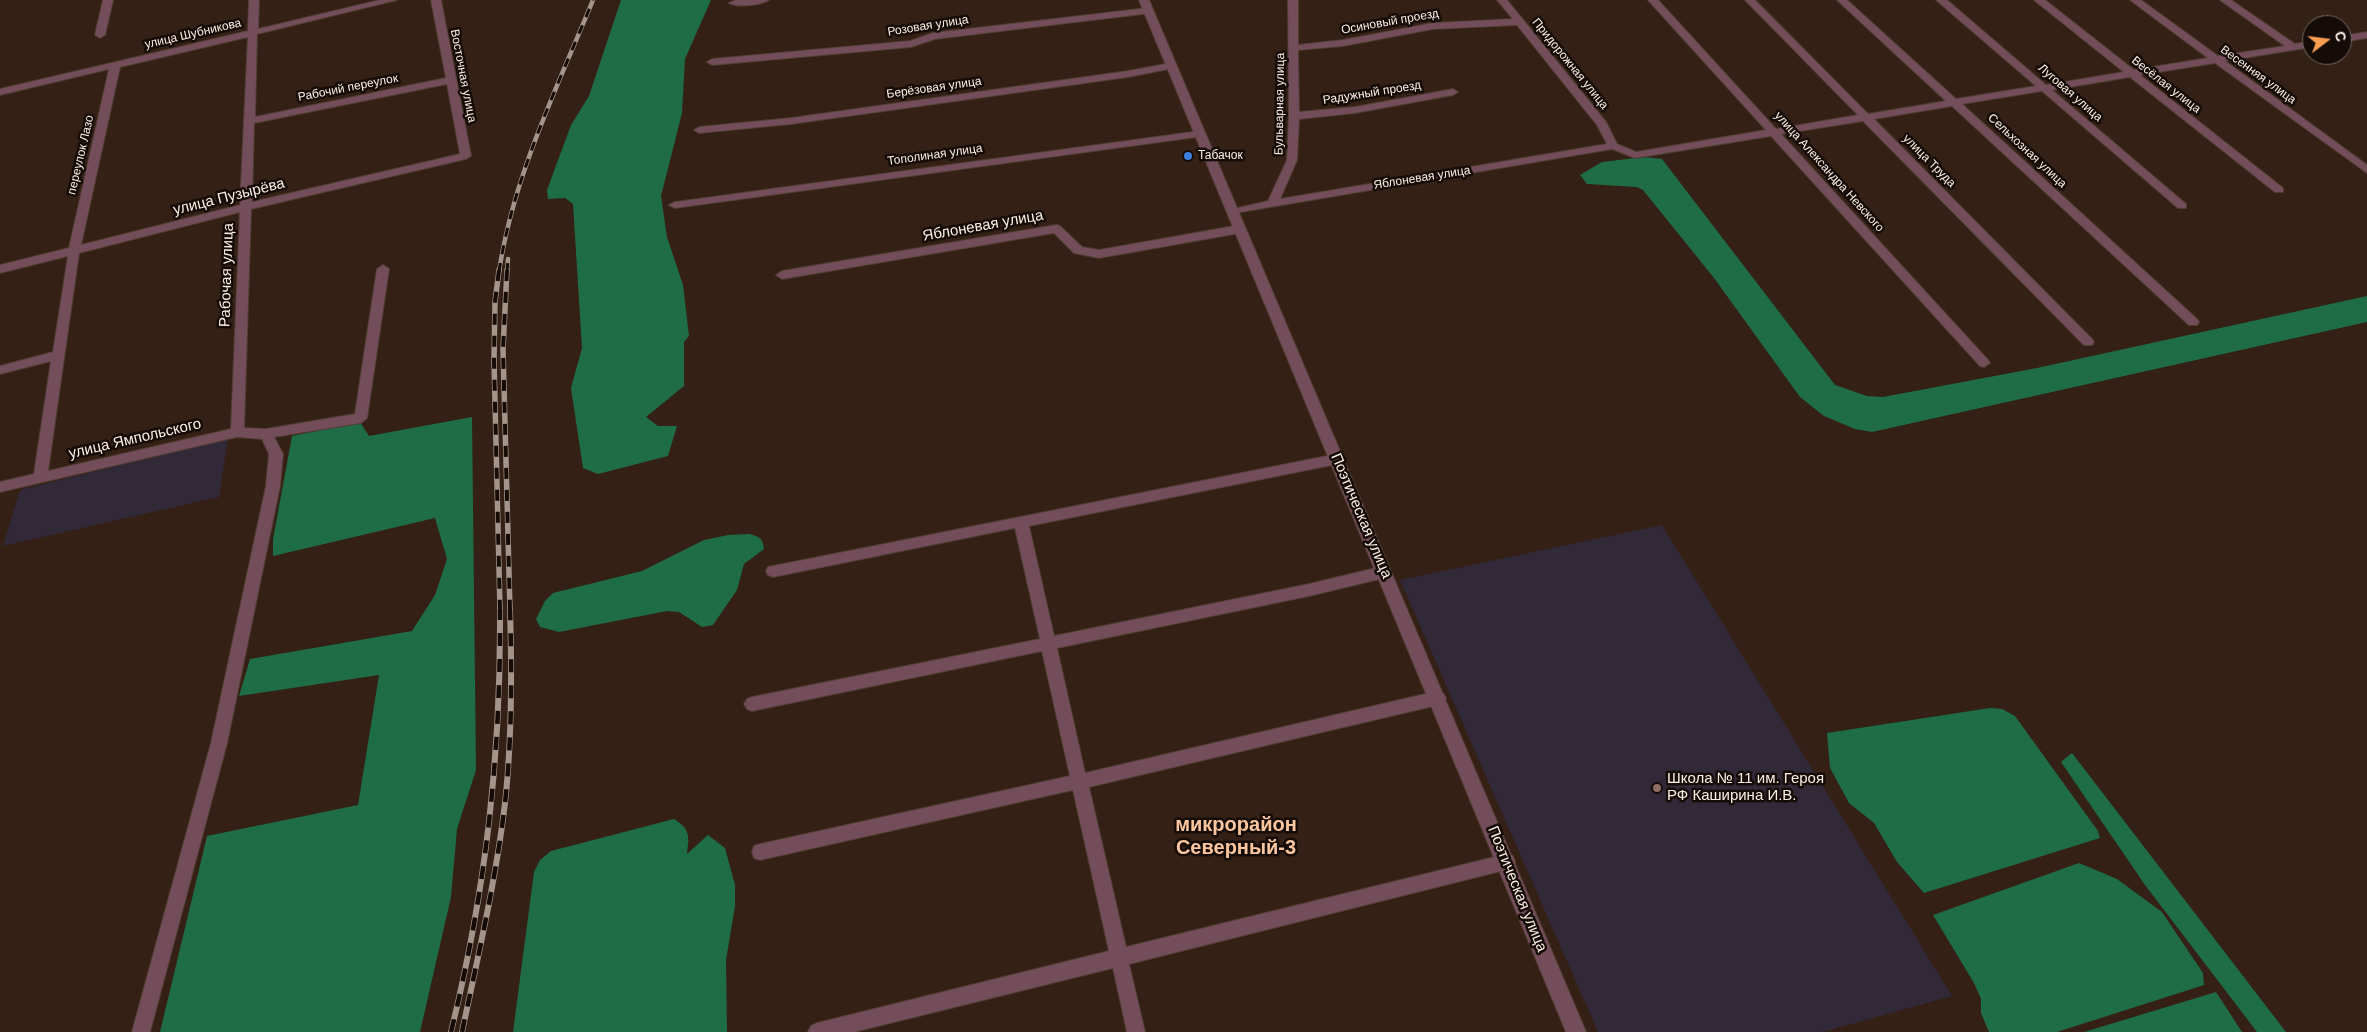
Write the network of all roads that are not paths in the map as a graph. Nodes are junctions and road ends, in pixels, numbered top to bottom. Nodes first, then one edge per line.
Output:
1 (108, 0) edge
2 (254, 0) edge
3 (392, 0) edge
4 (436, 0) edge
5 (764, 0) edge
6 (1293, 0) edge
7 (1502, 0) edge
8 (1653, 0) edge
9 (1750, 0) edge
10 (1842, 0) edge
11 (1941, 0) edge
12 (2039, 0) edge
13 (2135, 0) edge
14 (2225, 0) edge
15 (734, 3) dead end
16 (1146, 5) edge
17 (1520, 22) junction
18 (252, 33) junction
19 (100, 35) dead end
20 (2367, 35) edge
21 (2352, 37) edge
22 (2302, 46) edge
23 (2293, 47) junction
24 (1293, 48) junction
25 (2216, 60) junction
26 (712, 62) dead end
27 (115, 65) junction
28 (1171, 66) junction
29 (2132, 74) junction
30 (452, 80) junction
31 (2044, 88) junction
32 (0, 92) edge
33 (1453, 92) dead end
34 (1954, 103) junction
35 (1294, 116) junction
36 (1866, 117) junction
37 (249, 121) junction
38 (699, 130) dead end
39 (1774, 132) junction
40 (1200, 134) junction
41 (1613, 146) junction
42 (466, 156) joint
43 (2367, 170) edge
44 (2279, 190) dead end
45 (1272, 204) junction
46 (675, 205) dead end
47 (2182, 206) dead end
48 (246, 207) junction
49 (1232, 212) junction
50 (1240, 229) junction
51 (74, 251) junction
52 (383, 268) dead end
53 (0, 269) edge
54 (782, 275) dead end
55 (2193, 322) dead end
56 (2088, 342) dead end
57 (58, 355) junction
58 (1984, 363) dead end
59 (0, 370) edge
60 (237, 432) junction
61 (266, 434) junction
62 (1337, 459) junction
63 (40, 478) junction
64 (0, 487) edge
65 (1021, 523) junction
66 (773, 571) dead end
67 (1384, 572) junction
68 (1047, 642) junction
69 (1438, 698) junction
70 (752, 704) dead end
71 (1078, 782) junction
72 (760, 852) dead end
73 (1506, 862) junction
74 (1120, 958) junction
75 (141, 1032) edge
76 (817, 1032) edge
77 (1136, 1032) edge
78 (1576, 1032) edge

1 - 19 street
2 - 18 street, Рабочая улица
3 - 18 street, улица Шубникова
4 - 30 street, Восточная улица
5 - 15 street
6 - 24 street, Бульварная улица
7 - 17 street, Придорожная улица
8 - 39 street, улица Александра Невского
9 - 36 street, улица Труда
10 - 34 street, Сельхозная улица
11 - 31 street, Луговая улица
12 - 29 street, Весёлая улица
13 - 25 street, Весенняя улица
14 - 23 street
16 - 26 street, Розовая улица
16 - 28 street, Поэтическая улица
17 - 24 street, Осиновый проезд
17 - 41 street, Придорожная улица
18 - 27 street, улица Шубникова
18 - 37 street, Рабочая улица
20 - 21 street
22 - 23 street
23 - 25 street
24 - 35 street, Бульварная улица
25 - 29 street
25 - 43 street, Весенняя улица
27 - 32 street, улица Шубникова
27 - 51 street, переулок Лазо
28 - 38 street, Берёзовая улица
28 - 40 street, Поэтическая улица
29 - 31 street
29 - 44 street, Весёлая улица
30 - 37 street, Рабочий переулок
30 - 42 street, Восточная улица
31 - 34 street
31 - 47 street, Луговая улица
33 - 35 street, Радужный проезд
34 - 36 street
34 - 55 street, Сельхозная улица
35 - 45 street, Бульварная улица
36 - 39 street
36 - 56 street, улица Труда
37 - 48 street, Рабочая улица
39 - 41 street
39 - 58 street, улица Александра Невского
40 - 46 street, Тополиная улица
40 - 49 street, Поэтическая улица
41 - 45 street, Яблоневая улица
42 - 48 street, улица Пузырёва
45 - 49 street, Яблоневая улица
48 - 51 street, улица Пузырёва
48 - 60 street, Рабочая улица
49 - 50 street, Поэтическая улица
50 - 54 street, Яблоневая улица
50 - 62 street, Поэтическая улица
51 - 53 street, улица Пузырёва
51 - 57 street, улица Ямпольского
52 - 61 street
57 - 59 street
57 - 63 street, улица Ямпольского
60 - 61 street, улица Ямпольского
60 - 63 street, улица Ямпольского
61 - 75 street
62 - 65 street
62 - 67 street, Поэтическая улица
63 - 64 street, улица Ямпольского
65 - 66 street
65 - 68 street
67 - 68 street
67 - 69 street, Поэтическая улица
68 - 70 street
68 - 71 street
69 - 71 street
69 - 73 street, Поэтическая улица
71 - 72 street
71 - 74 street
73 - 74 street
73 - 78 street, Поэтическая улица
74 - 76 street
74 - 77 street

